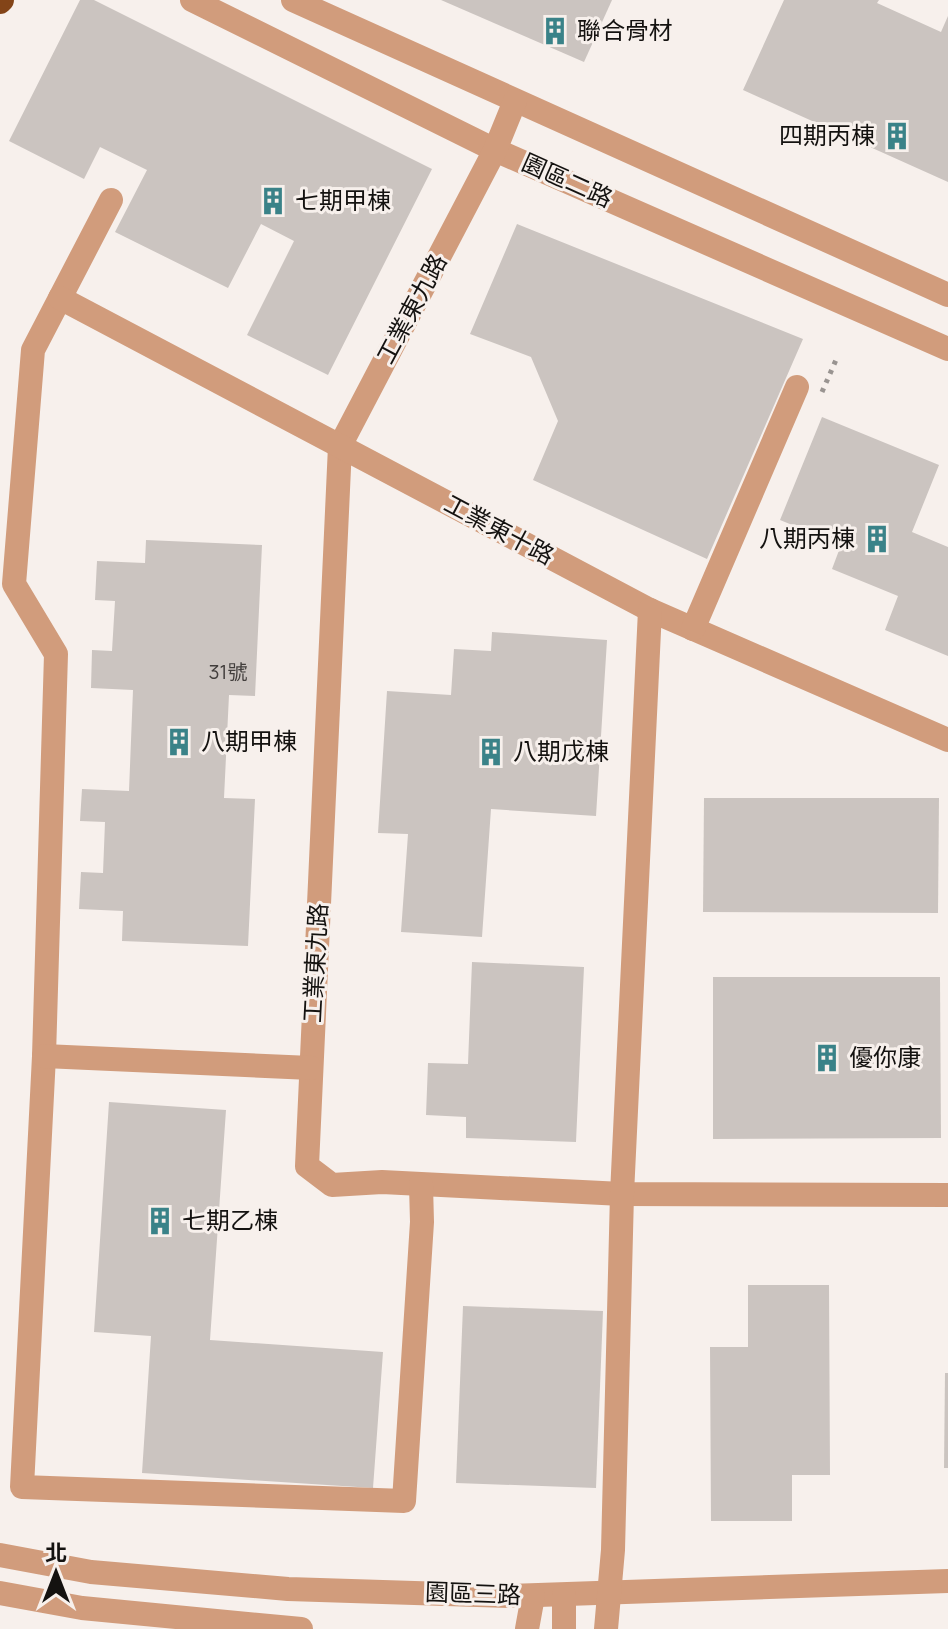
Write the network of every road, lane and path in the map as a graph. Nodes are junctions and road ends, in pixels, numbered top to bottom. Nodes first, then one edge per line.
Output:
1 (192, 0) edge
2 (293, 0) edge
3 (515, 101) junction
4 (495, 150) junction
5 (111, 200) dead end
6 (948, 295) edge
7 (60, 298) junction
8 (948, 349) edge
9 (797, 387) dead end
10 (340, 446) junction
11 (650, 610) junction
12 (693, 629) junction
13 (948, 740) edge
14 (44, 1056) junction
15 (311, 1068) junction
16 (421, 1185) junction
17 (622, 1194) junction
18 (948, 1195) edge
19 (0, 1555) edge
20 (948, 1581) edge
21 (0, 1593) edge
22 (611, 1593) junction
23 (564, 1595) junction
24 (533, 1596) junction
25 (301, 1629) edge
26 (527, 1629) edge
27 (564, 1629) edge
28 (606, 1629) edge

1 - 4 street, 園區二路
2 - 3 street
3 - 4 street, 工業東九路
3 - 6 street
4 - 8 street, 園區二路
4 - 10 street, 工業東九路
5 - 7 street
7 - 10 street, 工業東十路
7 - 14 street
9 - 12 street
10 - 11 street, 工業東十路
10 - 15 street, 工業東九路
11 - 12 street, 工業東十路
11 - 17 street
12 - 13 street, 工業東十路
14 - 15 street
14 - 16 street
15 - 16 street, 工業東九路
16 - 17 street, 工業東九路
17 - 18 street, 工業東九路
17 - 22 street
19 - 24 street, 園區三路
20 - 22 street, 園區三路
21 - 25 street
22 - 23 street, 園區三路
22 - 28 street
23 - 24 street, 園區三路
23 - 27 street
24 - 26 street

